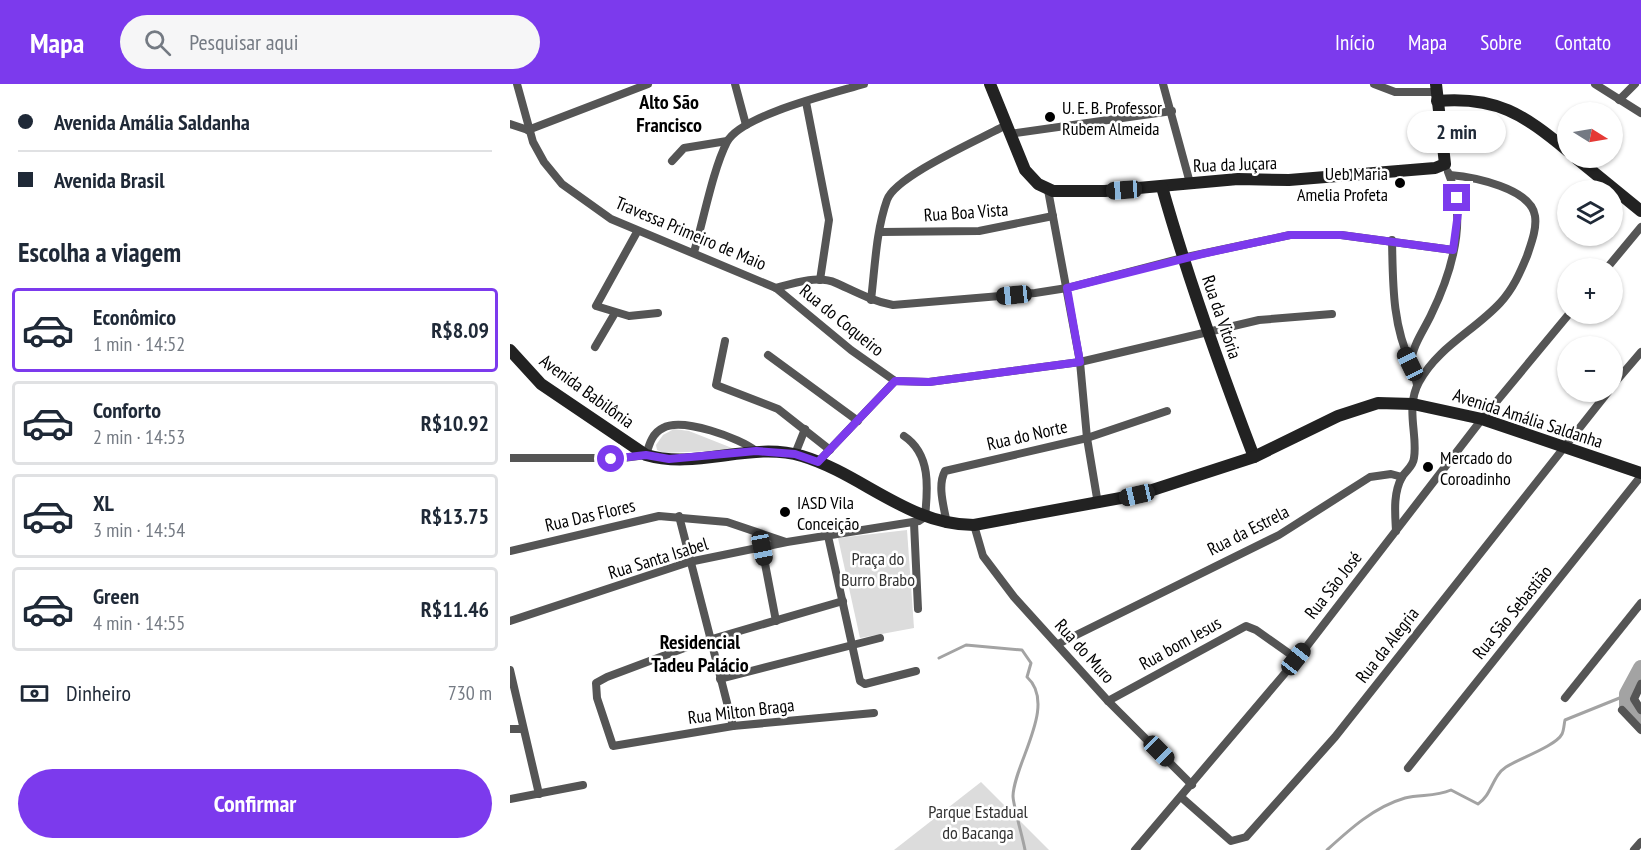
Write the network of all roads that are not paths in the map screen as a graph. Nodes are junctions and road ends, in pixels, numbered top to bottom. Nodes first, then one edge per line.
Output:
1 (517, 84) edge
2 (648, 84) edge
3 (735, 84) edge
4 (864, 84) edge
5 (990, 84) edge
6 (1163, 84) edge
7 (1374, 84) edge
8 (1595, 84) edge
9 (1635, 84) edge
10 (1436, 92) edge
11 (1619, 100) junction
12 (806, 102) junction
13 (1173, 111) junction
14 (1641, 113) edge
15 (510, 124) edge
16 (746, 125) junction
17 (528, 130) junction
18 (1008, 130) junction
19 (727, 141) junction
20 (1557, 142) edge
21 (672, 161) dead end
22 (1588, 168) edge
23 (1447, 170) junction
24 (1190, 183) junction
25 (1162, 187) junction
26 (1048, 190) junction
27 (1641, 211) edge
28 (1053, 216) junction
29 (1641, 227) edge
30 (637, 232) junction
31 (880, 232) junction
32 (1392, 240) junction
33 (1453, 250) junction
34 (694, 252) junction
35 (1182, 258) junction
36 (1615, 258) edge
37 (820, 280) junction
38 (776, 288) junction
39 (1067, 288) junction
40 (871, 300) junction
41 (658, 313) dead end
42 (615, 314) junction
43 (1332, 314) dead end
44 (1561, 324) edge
45 (1208, 334) junction
46 (725, 341) dead end
47 (595, 347) dead end
48 (510, 350) edge
49 (1641, 352) edge
50 (768, 355) dead end
51 (1080, 362) junction
52 (1410, 364) junction
53 (1623, 373) edge
54 (895, 381) junction
55 (1417, 385) junction
56 (1600, 402) edge
57 (1413, 404) junction
58 (1167, 411) dead end
59 (1482, 419) junction
60 (858, 421) junction
61 (805, 429) junction
62 (904, 436) dead end
63 (1087, 438) junction
64 (1563, 447) junction
65 (830, 450) junction
66 (756, 451) junction
67 (795, 454) junction
68 (646, 455) junction
69 (1254, 457) junction
70 (510, 458) edge
71 (818, 462) junction
72 (1641, 475) edge
73 (1402, 477) junction
74 (1098, 504) junction
75 (679, 516) junction
76 (919, 520) junction
77 (947, 524) junction
78 (974, 525) junction
79 (1396, 531) junction
80 (828, 536) junction
81 (787, 542) junction
82 (762, 548) junction
83 (510, 551) edge
84 (689, 562) junction
85 (843, 601) junction
86 (1641, 603) edge
87 (918, 609) dead end
88 (510, 621) edge
89 (776, 621) junction
90 (880, 638) dead end
91 (710, 639) junction
92 (1058, 644) junction
93 (853, 645) junction
94 (1296, 659) junction
95 (510, 670) edge
96 (916, 671) dead end
97 (720, 679) junction
98 (1641, 684) edge
99 (1565, 698) dead end
100 (1108, 701) junction
101 (1622, 710) dead end
102 (1641, 710) edge
103 (874, 713) dead end
104 (733, 726) junction
105 (510, 729) edge
106 (523, 729) junction
107 (1641, 730) edge
108 (1408, 768) dead end
109 (583, 785) dead end
110 (1192, 785) junction
111 (539, 794) junction
112 (1181, 797) junction
113 (510, 799) edge
114 (1641, 842) edge
115 (1135, 850) edge
116 (1634, 850) edge

1 - 17 street, Travessa Primeiro de Maio
2 - 17 street
3 - 16 street
4 - 12 street
5 - 18 main road
6 - 13 street
7 - 10 street
8 - 11 street
9 - 11 street
10 - 20 main road
10 - 23 main road
11 - 14 street
12 - 16 street
12 - 37 street
13 - 18 street
13 - 24 street
15 - 17 street
16 - 19 street
17 - 30 street, Travessa Primeiro de Maio
18 - 26 main road
18 - 31 street
19 - 21 street
19 - 34 street
22 - 27 main road
23 - 24 main road, Rua da Juçara
23 - 33 street
23 - 55 street
24 - 25 main road, Rua da Juçara
25 - 26 main road, Rua da Juçara
25 - 35 main road, Rua da Vitória
26 - 28 street
28 - 31 street, Rua Boa Vista
28 - 39 street
29 - 36 street
30 - 34 street, Travessa Primeiro de Maio
30 - 42 street
31 - 40 street
32 - 33 street, Travessa Primeiro de Maio
32 - 35 street, Travessa Primeiro de Maio
32 - 52 street
33 - 52 street
34 - 38 street, Travessa Primeiro de Maio
35 - 39 street, Travessa Primeiro de Maio
35 - 45 main road, Rua da Vitória
37 - 38 street, Travessa Primeiro de Maio
37 - 40 street, Travessa Primeiro de Maio
38 - 54 street, Rua do Coqueiro
39 - 40 street, Travessa Primeiro de Maio
39 - 51 street
41 - 42 street
42 - 47 street
43 - 45 street
44 - 59 street, Rua São José
45 - 51 street
45 - 69 main road, Rua da Vitória
46 - 61 street
48 - 68 main road, Avenida Babilônia
49 - 53 street
50 - 60 street
51 - 54 street
51 - 63 street
52 - 55 street
54 - 60 street
55 - 57 street
56 - 64 street
57 - 59 main road, Avenida Amália Saldanha
57 - 69 main road, Avenida Amália Saldanha
57 - 73 street
58 - 63 street, Rua do Norte
59 - 64 main road, Avenida Amália Saldanha
59 - 79 street, Rua São José
60 - 65 street
61 - 65 street
61 - 67 street
62 - 76 street
63 - 74 street
63 - 77 street, Rua do Norte
64 - 72 main road, Avenida Amália Saldanha
64 - 112 street, Rua da Alegria
65 - 71 street
66 - 67 main road, Avenida Amália Saldanha
66 - 68 main road, Avenida Amália Saldanha
66 - 68 street, Avenida Amália Saldanha
67 - 71 main road, Avenida Amália Saldanha
68 - 70 street, Avenida Amália Saldanha
69 - 74 main road, Avenida Amália Saldanha
71 - 76 main road, Avenida Amália Saldanha
72 - 108 street, Rua São Sebastião
73 - 79 street
73 - 92 street, Rua da Estrela
74 - 78 main road, Avenida Amália Saldanha
75 - 81 street, Rua Das Flores
75 - 83 street, Rua Das Flores
75 - 84 street
76 - 77 main road, Avenida Amália Saldanha
76 - 80 street, Rua Santa Isabel
76 - 87 street
77 - 78 main road, Avenida Amália Saldanha
78 - 92 street, Rua do Muro
79 - 94 street, Rua São José
80 - 81 street, Rua Santa Isabel
80 - 85 street
81 - 82 street, Rua Santa Isabel
82 - 84 street, Rua Santa Isabel
82 - 89 street
84 - 88 street, Rua Santa Isabel
84 - 91 street
85 - 89 street
85 - 93 street
86 - 99 street
89 - 91 street
90 - 93 street
91 - 97 street
91 - 104 street, Rua Milton Braga
92 - 100 street, Rua do Muro
93 - 96 street
93 - 97 street
94 - 100 street, Rua bom Jesus
94 - 110 street, Rua São José
95 - 106 street
97 - 104 street
98 - 102 street
100 - 110 street, Rua do Muro
101 - 107 street
103 - 104 street, Rua Milton Braga
105 - 106 street
106 - 111 street
109 - 111 street
110 - 112 street, Rua São José
111 - 113 street
112 - 115 street, Rua São José
114 - 116 street

